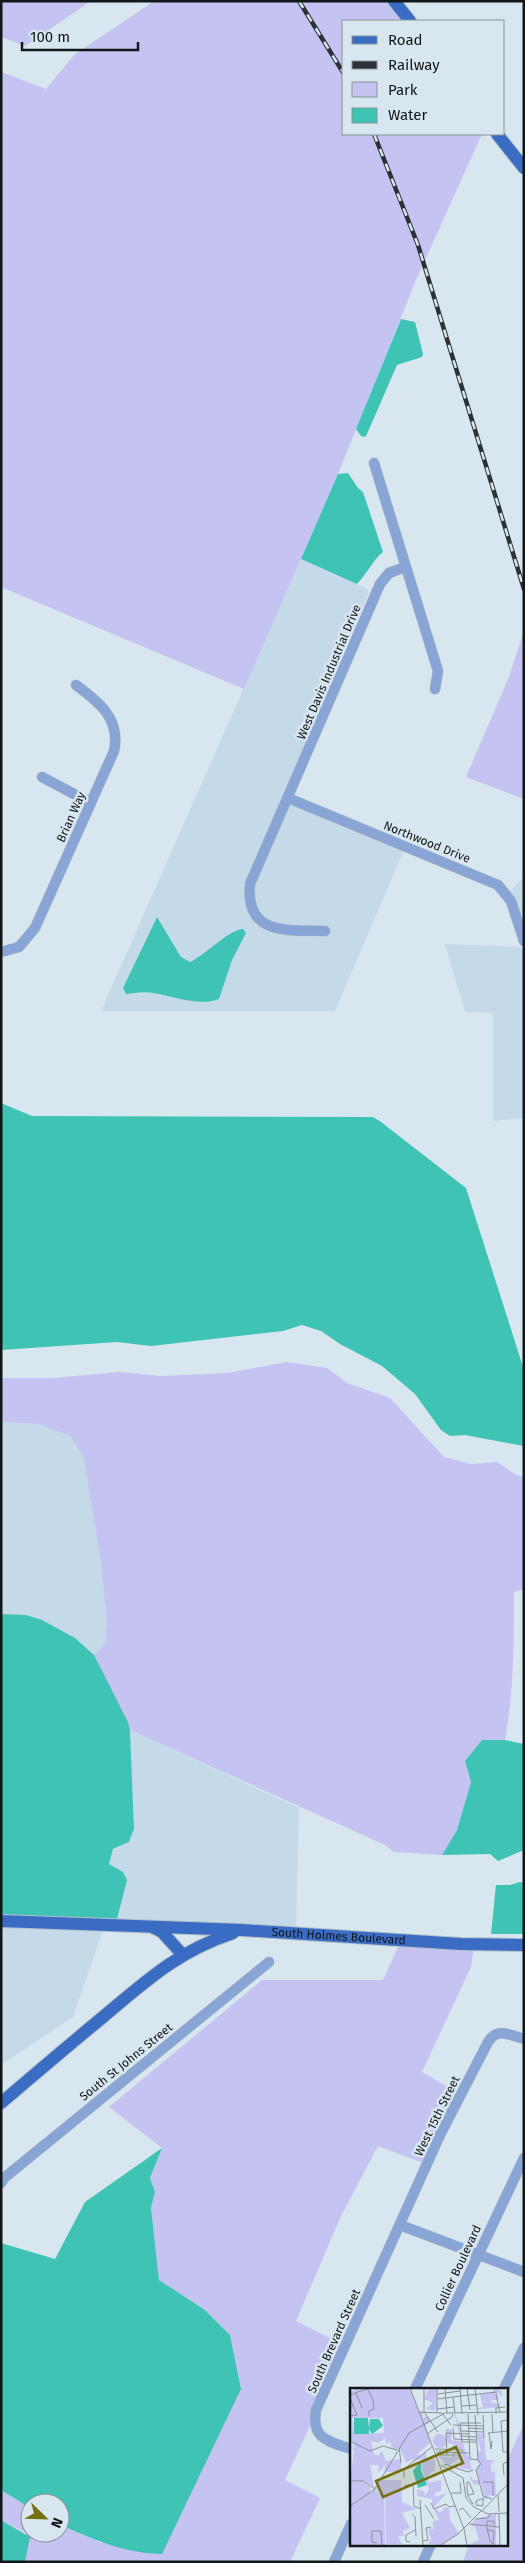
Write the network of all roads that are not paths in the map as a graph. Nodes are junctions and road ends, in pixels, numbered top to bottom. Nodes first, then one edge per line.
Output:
1 (394, 1) edge
2 (409, 20) edge
3 (498, 135) edge
4 (524, 168) edge
5 (374, 462) dead end
6 (405, 567) junction
7 (76, 685) dead end
8 (436, 689) dead end
9 (42, 777) dead end
10 (288, 798) junction
11 (91, 803) junction
12 (325, 931) dead end
13 (524, 941) edge
14 (1, 952) edge
15 (1, 1921) edge
16 (152, 1926) junction
17 (242, 1930) junction
18 (524, 1945) edge
19 (182, 1954) junction
20 (269, 1962) dead end
21 (524, 2039) edge
22 (1, 2103) edge
23 (524, 2158) edge
24 (2, 2179) edge
25 (400, 2225) junction
26 (478, 2256) junction
27 (524, 2272) edge
28 (524, 2348) edge
29 (415, 2388) edge
30 (504, 2388) edge
31 (350, 2449) edge
32 (350, 2526) edge
33 (430, 2546) edge
34 (334, 2562) edge
35 (423, 2562) edge

1 - 2 main road
3 - 4 main road
5 - 6 street
6 - 8 street
6 - 10 street, West Davis Industrial Drive
7 - 11 street, Brian Way
9 - 11 street
10 - 12 street, West Davis Industrial Drive
10 - 13 street, Northwood Drive
11 - 14 street, Brian Way
15 - 16 main road, South Holmes Boulevard
16 - 17 main road, South Holmes Boulevard
16 - 19 main road
17 - 18 main road, South Holmes Boulevard
17 - 19 main road
19 - 22 main road
20 - 24 street, South St Johns Street
21 - 25 street, West 15th Street
23 - 26 street, Collier Boulevard
25 - 26 street
25 - 31 street, South Brevard Street
26 - 27 street
26 - 29 street, Collier Boulevard
28 - 30 street
32 - 34 street
33 - 35 street

